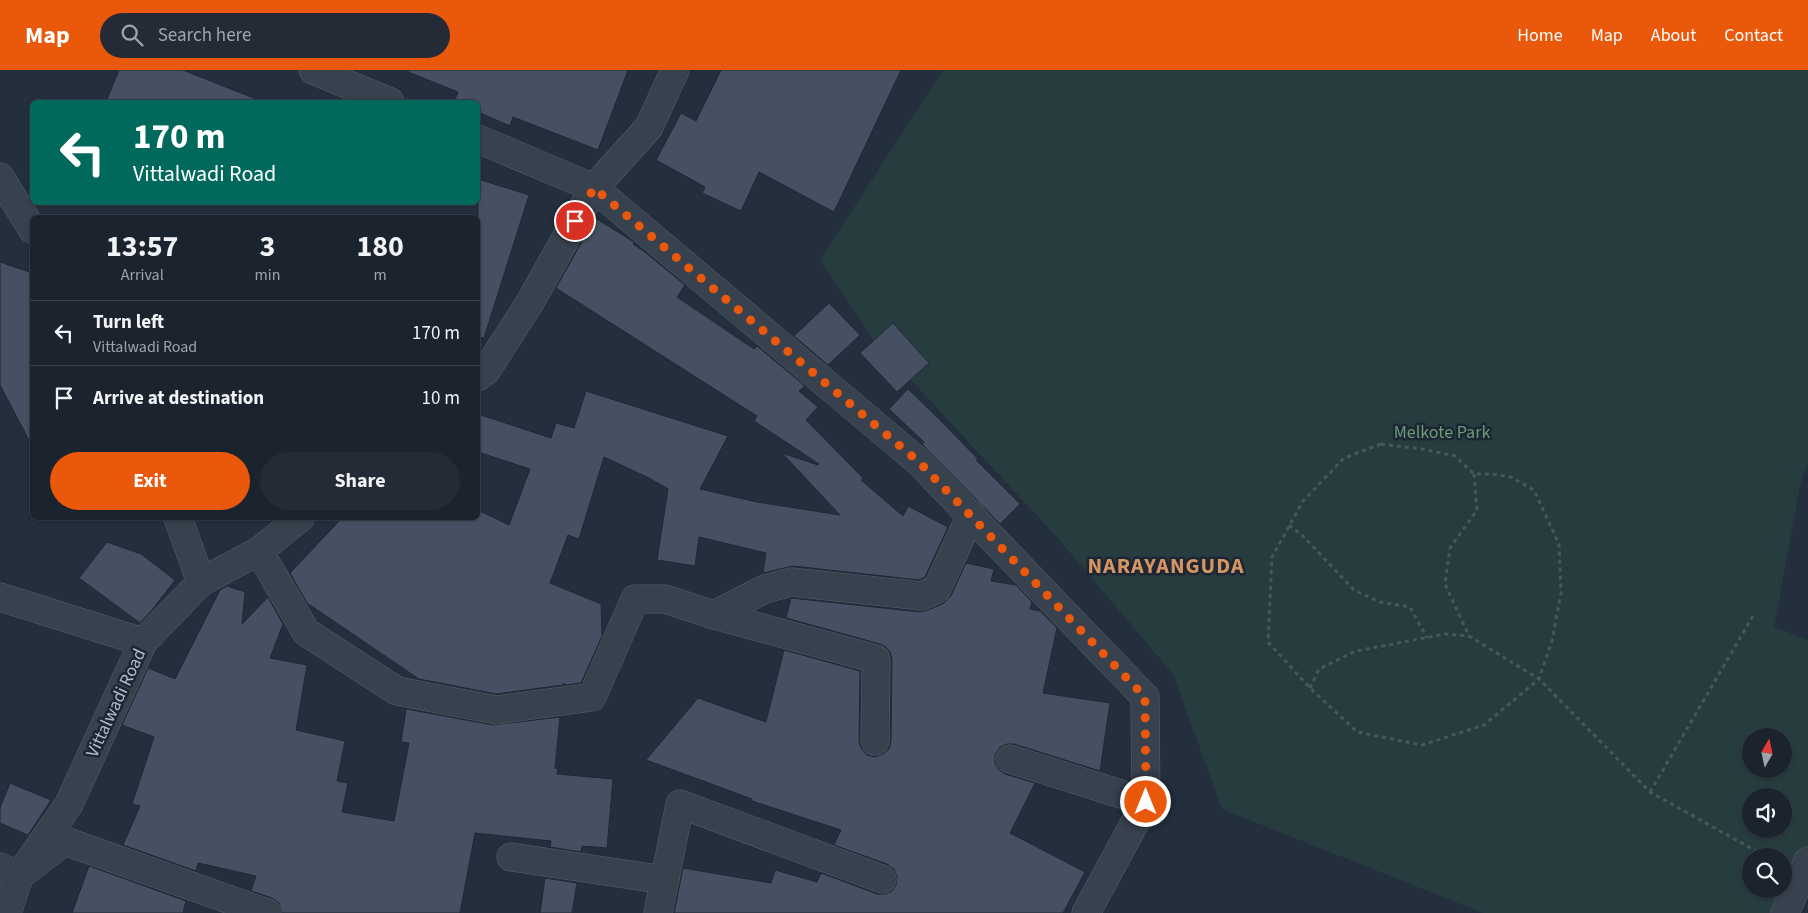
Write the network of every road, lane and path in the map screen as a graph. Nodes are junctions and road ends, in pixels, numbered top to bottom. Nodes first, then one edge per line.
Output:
1 (313, 70) edge
2 (675, 70) edge
3 (385, 100) edge
4 (480, 140) edge
5 (0, 178) edge
6 (594, 188) junction
7 (30, 225) edge
8 (480, 376) edge
9 (1474, 474) junction
10 (971, 515) junction
11 (179, 520) edge
12 (298, 520) edge
13 (1289, 526) junction
14 (259, 551) junction
15 (201, 582) junction
16 (0, 598) edge
17 (714, 615) junction
18 (1753, 616) dead end
19 (1469, 636) junction
20 (1427, 638) junction
21 (143, 642) junction
22 (1538, 679) junction
23 (1310, 688) junction
24 (875, 741) dead end
25 (1010, 759) dead end
26 (1650, 792) junction
27 (1146, 802) junction
28 (1751, 848) edge
29 (511, 857) dead end
30 (1808, 861) edge
31 (10, 871) edge
32 (882, 879) dead end
33 (665, 880) junction
34 (7, 913) edge
35 (267, 913) edge
36 (658, 913) edge
37 (1086, 913) edge
38 (1785, 913) edge

1 - 3 street
2 - 6 street
4 - 6 street
5 - 7 street
6 - 8 street
6 - 10 street
9 - 13 path
9 - 19 path
9 - 22 path
10 - 17 street
10 - 27 street
11 - 15 street
12 - 14 street, Vittalwadi Road
13 - 20 path
13 - 23 path
14 - 15 street, Vittalwadi Road
14 - 17 street
15 - 21 street, Vittalwadi Road
16 - 21 street
17 - 24 street
18 - 26 path
19 - 20 path
19 - 22 path
20 - 23 path
21 - 31 street, Vittalwadi Road
22 - 23 path
22 - 26 path
25 - 27 street
26 - 28 path
27 - 37 street
29 - 33 street
30 - 38 street
31 - 34 street, Vittalwadi Road
31 - 35 street
32 - 33 street
33 - 36 street

